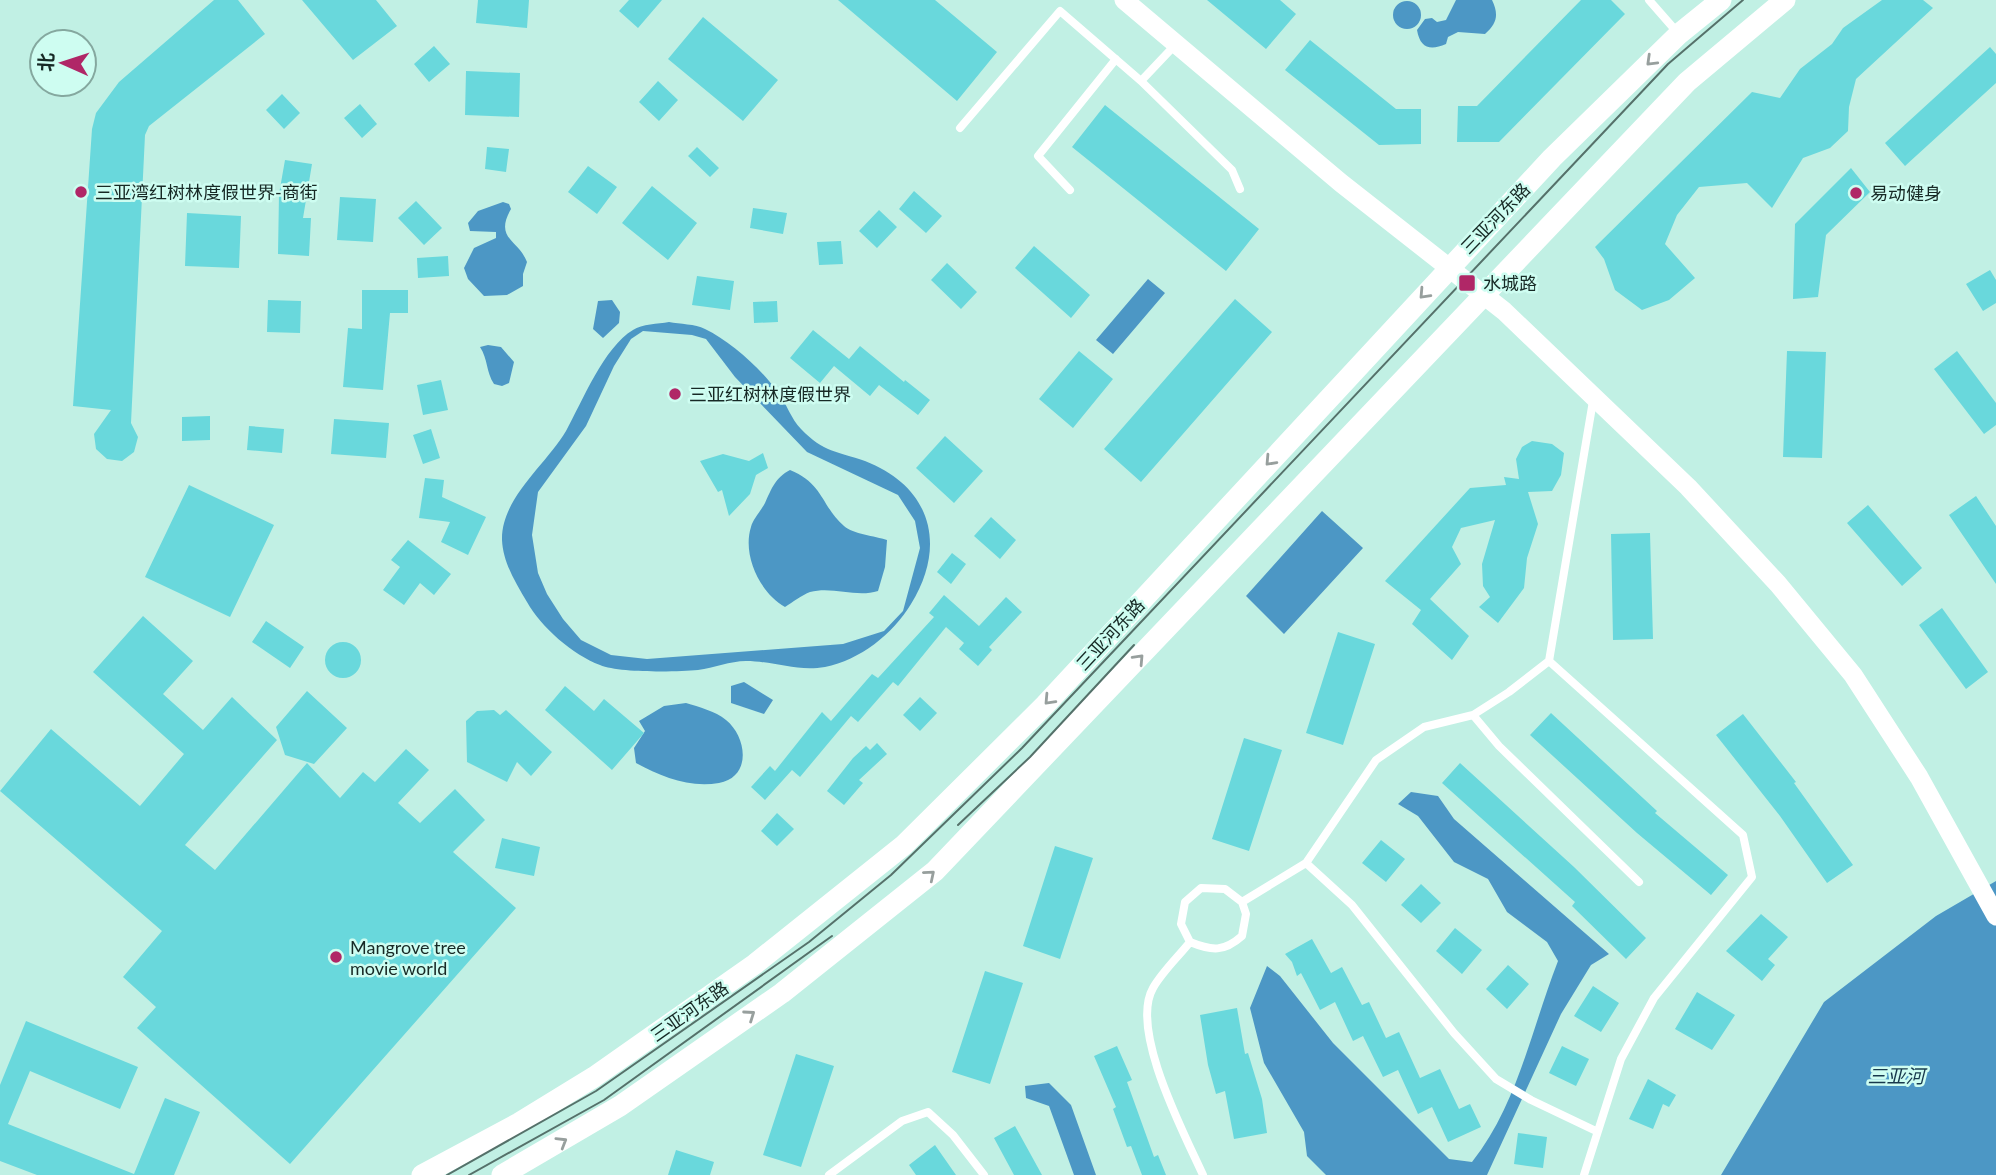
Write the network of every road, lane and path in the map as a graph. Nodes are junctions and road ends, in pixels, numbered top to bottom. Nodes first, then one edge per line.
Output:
1 (1124, 0) edge
2 (1648, 0) edge
3 (1721, 0) edge
4 (1785, 0) edge
5 (1679, 34) junction
6 (1177, 43) junction
7 (1116, 59) junction
8 (1141, 81) junction
9 (960, 128) dead end
10 (1240, 189) dead end
11 (1070, 190) dead end
12 (1450, 266) junction
13 (1485, 295) junction
14 (1594, 395) junction
15 (1549, 661) junction
16 (1473, 715) junction
17 (1306, 863) junction
18 (1639, 882) dead end
19 (1242, 902) junction
20 (1996, 916) edge
21 (1190, 942) junction
22 (1596, 1130) junction
23 (422, 1175) edge
24 (502, 1175) edge
25 (829, 1175) edge
26 (984, 1175) edge
27 (1203, 1175) edge
28 (1584, 1175) edge

1 - 6 street
2 - 5 lane
3 - 5 main road, 三亚河东路
4 - 13 main road
5 -> 12 main road, 三亚河东路
6 - 8 lane
6 - 12 street
7 - 8 lane
7 - 9 lane
7 - 11 lane
8 - 10 lane
12 - 13 street
12 -> 23 main road, 三亚河东路
13 - 14 street
24 -> 13 main road
14 - 15 lane
14 - 20 street
15 - 16 lane
15 - 22 lane
16 - 17 lane
16 - 18 lane
17 - 19 lane
17 - 22 lane
19 - 21 lane
19 - 21 lane
21 - 27 lane
22 - 28 lane
25 - 26 lane

